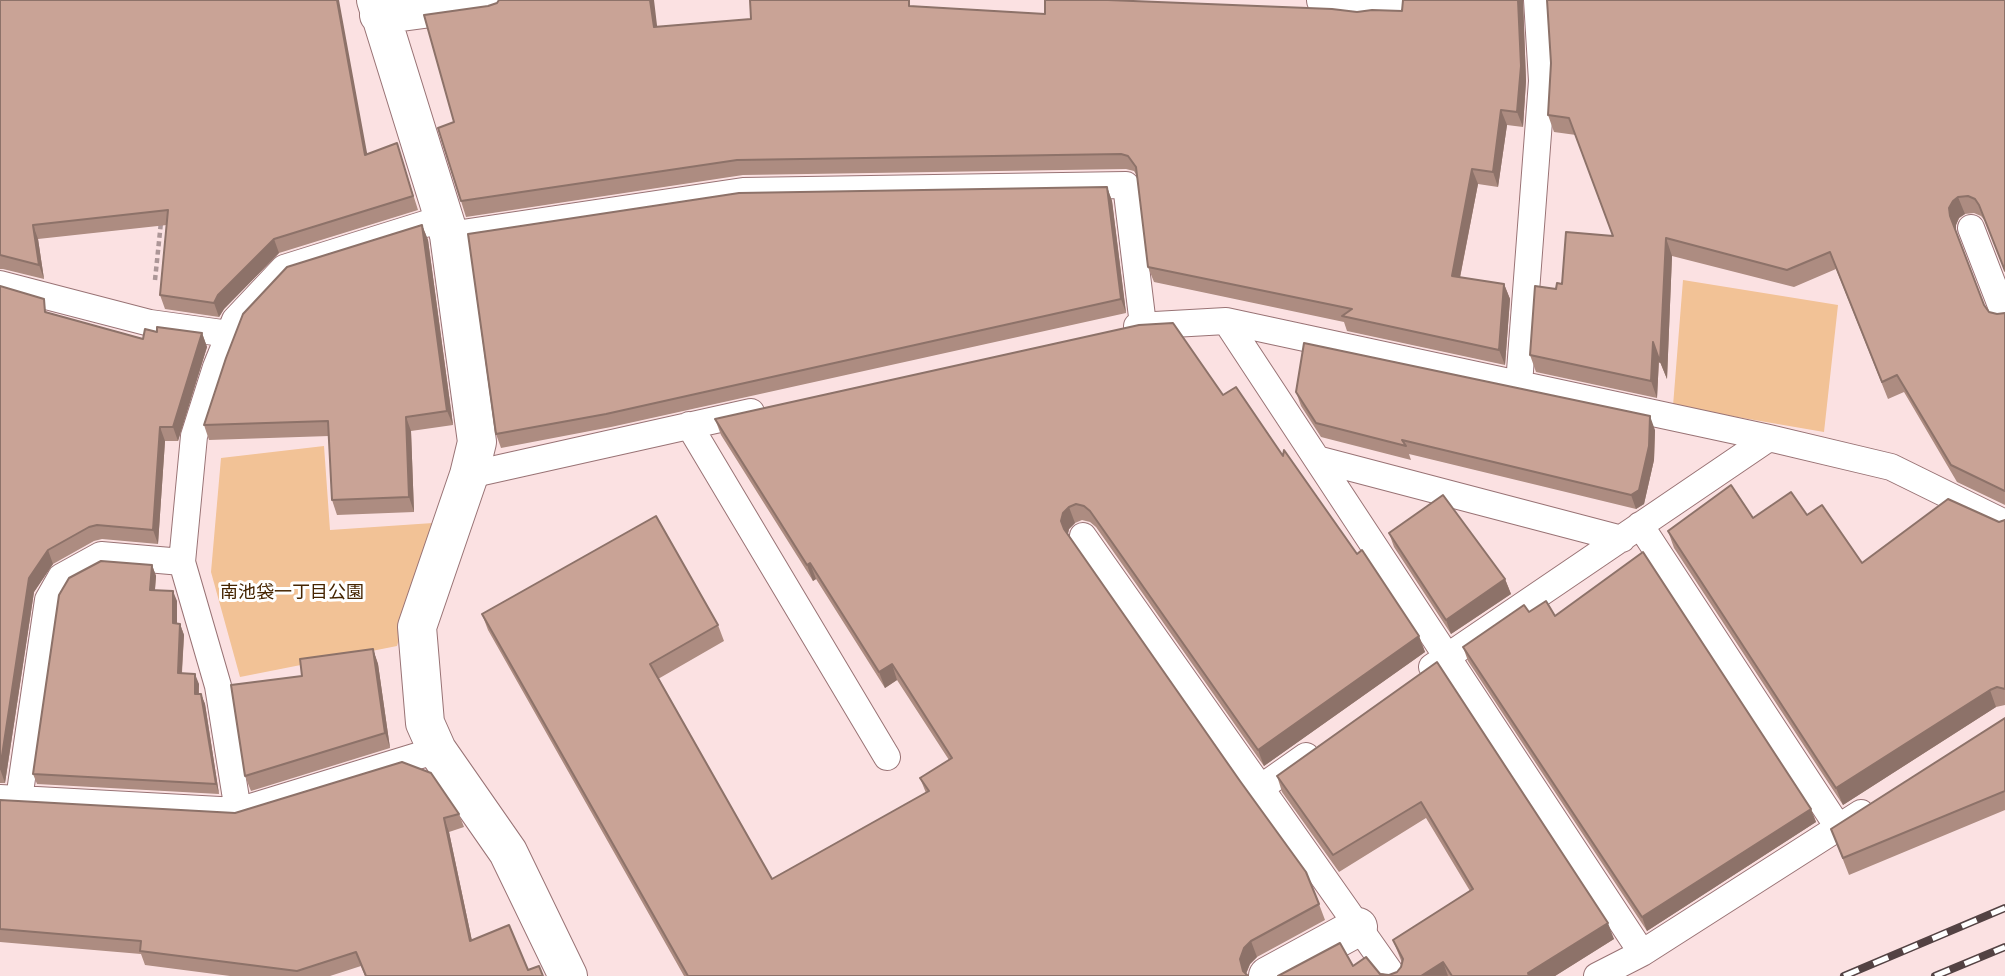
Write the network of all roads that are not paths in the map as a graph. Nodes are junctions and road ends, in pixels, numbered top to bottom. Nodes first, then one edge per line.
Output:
1 (490, 0) edge
2 (1326, 0) edge
3 (1385, 0) edge
4 (1537, 0) edge
5 (378, 7) edge
6 (447, 227) junction
7 (1971, 228) edge
8 (0, 284) edge
9 (2004, 310) edge
10 (1226, 321) junction
11 (1143, 325) junction
12 (1116, 331) edge
13 (229, 334) junction
14 (1519, 384) junction
15 (769, 408) edge
16 (689, 425) junction
17 (1769, 438) junction
18 (1317, 459) junction
19 (469, 474) junction
20 (2005, 523) edge
21 (1631, 532) junction
22 (1083, 536) edge
23 (182, 562) junction
24 (1447, 656) junction
25 (1414, 680) edge
26 (1326, 742) edge
27 (437, 750) junction
28 (887, 757) dead end
29 (1259, 789) junction
30 (10, 799) edge
31 (1883, 799) edge
32 (238, 811) junction
33 (1838, 827) junction
34 (1358, 928) junction
35 (1642, 953) junction
36 (568, 976) edge
37 (1268, 976) edge
38 (1393, 976) edge
39 (1597, 976) edge

1 - 5 street
2 - 3 street
4 - 14 lane
5 - 6 street
6 - 11 lane
6 - 13 lane
6 - 19 street
7 - 9 lane
8 - 13 lane
10 - 11 lane
10 - 14 lane
10 - 18 lane
11 - 12 lane
13 - 23 lane
14 - 17 lane
15 - 16 lane
16 - 19 lane
16 - 28 lane
17 - 20 lane
17 - 21 lane
18 - 21 lane
18 - 24 lane
19 - 27 street
21 - 24 lane
21 - 33 lane
22 - 29 lane
23 - 30 lane
23 - 32 lane
24 - 25 lane
24 - 35 lane
26 - 29 lane
27 - 32 lane
27 - 36 street
29 - 34 lane
30 - 32 lane
31 - 33 lane
33 - 35 lane
34 - 37 street
34 - 38 lane
35 - 39 lane

